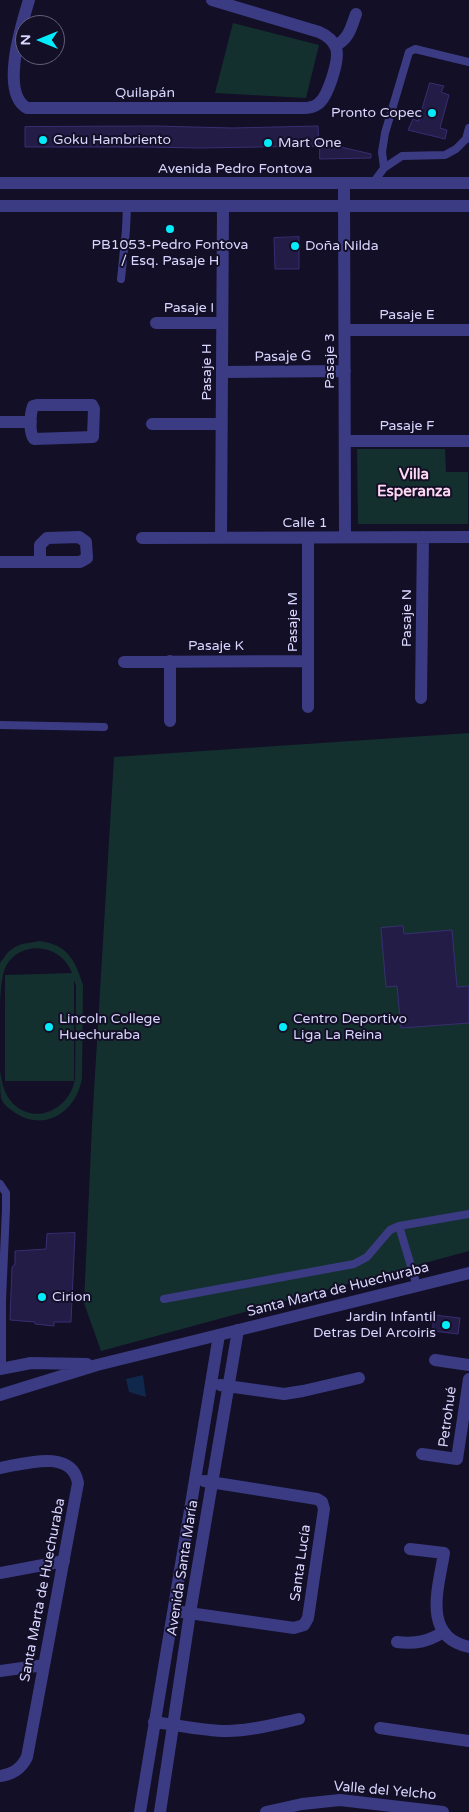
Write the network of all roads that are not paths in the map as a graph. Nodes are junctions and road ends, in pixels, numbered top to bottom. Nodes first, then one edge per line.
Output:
1 (30, 0) edge
2 (212, 0) edge
3 (356, 14) dead end
4 (335, 46) junction
5 (469, 62) edge
6 (469, 128) edge
7 (468, 138) edge
8 (384, 168) junction
9 (0, 183) edge
10 (469, 183) edge
11 (344, 184) junction
12 (372, 184) junction
13 (0, 206) edge
14 (126, 206) junction
15 (222, 206) junction
16 (344, 206) junction
17 (469, 206) edge
18 (121, 279) dead end
19 (156, 323) dead end
20 (222, 323) junction
21 (345, 330) junction
22 (469, 330) edge
23 (345, 371) junction
24 (222, 372) junction
25 (0, 422) edge
26 (31, 422) junction
27 (152, 424) dead end
28 (221, 424) junction
29 (345, 441) junction
30 (469, 441) edge
31 (345, 537) junction
32 (423, 537) junction
33 (469, 537) edge
34 (142, 538) dead end
35 (221, 538) junction
36 (308, 538) junction
37 (0, 562) edge
38 (40, 562) dead end
39 (170, 661) junction
40 (308, 661) junction
41 (124, 662) dead end
42 (421, 698) dead end
43 (308, 707) dead end
44 (170, 721) dead end
45 (0, 725) edge
46 (104, 726) dead end
47 (0, 1184) edge
48 (469, 1214) edge
49 (399, 1226) junction
50 (469, 1273) edge
51 (418, 1286) junction
52 (164, 1299) dead end
53 (1, 1300) edge
54 (238, 1330) junction
55 (219, 1335) junction
56 (435, 1360) dead end
57 (97, 1365) junction
58 (469, 1365) edge
59 (1, 1369) edge
60 (359, 1378) dead end
61 (469, 1378) edge
62 (210, 1383) junction
63 (228, 1386) junction
64 (0, 1395) edge
65 (422, 1454) dead end
66 (0, 1468) edge
67 (194, 1480) junction
68 (212, 1482) junction
69 (410, 1548) dead end
70 (64, 1561) junction
71 (0, 1573) edge
72 (172, 1611) junction
73 (190, 1613) junction
74 (444, 1632) junction
75 (397, 1642) dead end
76 (469, 1646) edge
77 (44, 1665) junction
78 (0, 1671) edge
79 (299, 1719) dead end
80 (154, 1722) junction
81 (174, 1724) junction
82 (380, 1728) dead end
83 (469, 1741) edge
84 (0, 1776) edge
85 (322, 1807) edge
86 (140, 1812) edge
87 (160, 1812) edge
88 (266, 1812) edge
89 (443, 1812) edge

1 - 4 street, Quilapán
2 - 4 street
3 - 4 street
5 - 8 lane
6 - 7 lane
7 - 8 lane
8 - 12 lane
9 - 11 street, Avenida Pedro Fontova
10 - 12 street, Avenida Pedro Fontova
11 - 12 street, Avenida Pedro Fontova
11 - 16 street, Pasaje 3
13 - 14 street
14 - 15 street
14 - 18 lane
15 - 16 street
15 - 20 street, Pasaje H
16 - 17 street
16 - 21 street, Pasaje 3
19 - 20 street, Pasaje I
20 - 24 street, Pasaje H
21 - 22 street, Pasaje E
21 - 23 street, Pasaje 3
23 - 24 street, Pasaje G
23 - 29 street, Pasaje 3
24 - 28 street, Pasaje H
25 - 26 street
26 - 26 street
27 - 28 street
28 - 35 street, Pasaje H
29 - 30 street, Pasaje F
29 - 31 street, Pasaje 3
31 - 32 street, Calle 1
31 - 36 street, Calle 1
32 - 33 street, Calle 1
32 - 42 street, Pasaje N
34 - 35 street, Calle 1
35 - 36 street, Calle 1
36 - 40 street, Pasaje M
37 - 38 street
39 - 40 street, Pasaje K
39 - 41 street, Pasaje K
39 - 44 street
40 - 43 street, Pasaje M
45 - 46 lane
47 - 53 lane
48 - 49 lane
49 - 51 lane
49 - 52 lane
50 - 51 street, Santa Marta de Huechuraba
51 - 54 street, Santa Marta de Huechuraba
53 - 59 lane
54 - 55 street, Santa Marta de Huechuraba
54 - 63 street, Avenida Santa María
55 - 57 street, Santa Marta de Huechuraba
55 - 62 street, Avenida Santa María
56 - 58 street
57 - 59 street, Santa Marta de Huechuraba
57 - 64 street, Santa Marta de Huechuraba
60 - 63 street
61 - 65 street, Petrohué
62 - 63 street
62 - 67 street, Avenida Santa María
63 - 68 street, Avenida Santa María
66 - 70 street, Santa Marta de Huechuraba
67 - 68 street, Santa Lucía
67 - 72 street, Avenida Santa María
68 - 73 street, Avenida Santa María
68 - 73 street, Santa Lucía
69 - 74 street
70 - 71 street
70 - 77 street, Santa Marta de Huechuraba
72 - 73 street, Santa Lucía
72 - 80 street, Avenida Santa María
73 - 81 street, Avenida Santa María
74 - 75 street
74 - 76 street
77 - 78 street
77 - 84 street, Santa Marta de Huechuraba
79 - 81 street
80 - 81 street
80 - 86 street, Avenida Santa María
81 - 87 street, Avenida Santa María
82 - 83 street
85 - 88 street, Valle del Yelcho
85 - 89 street, Valle del Yelcho

